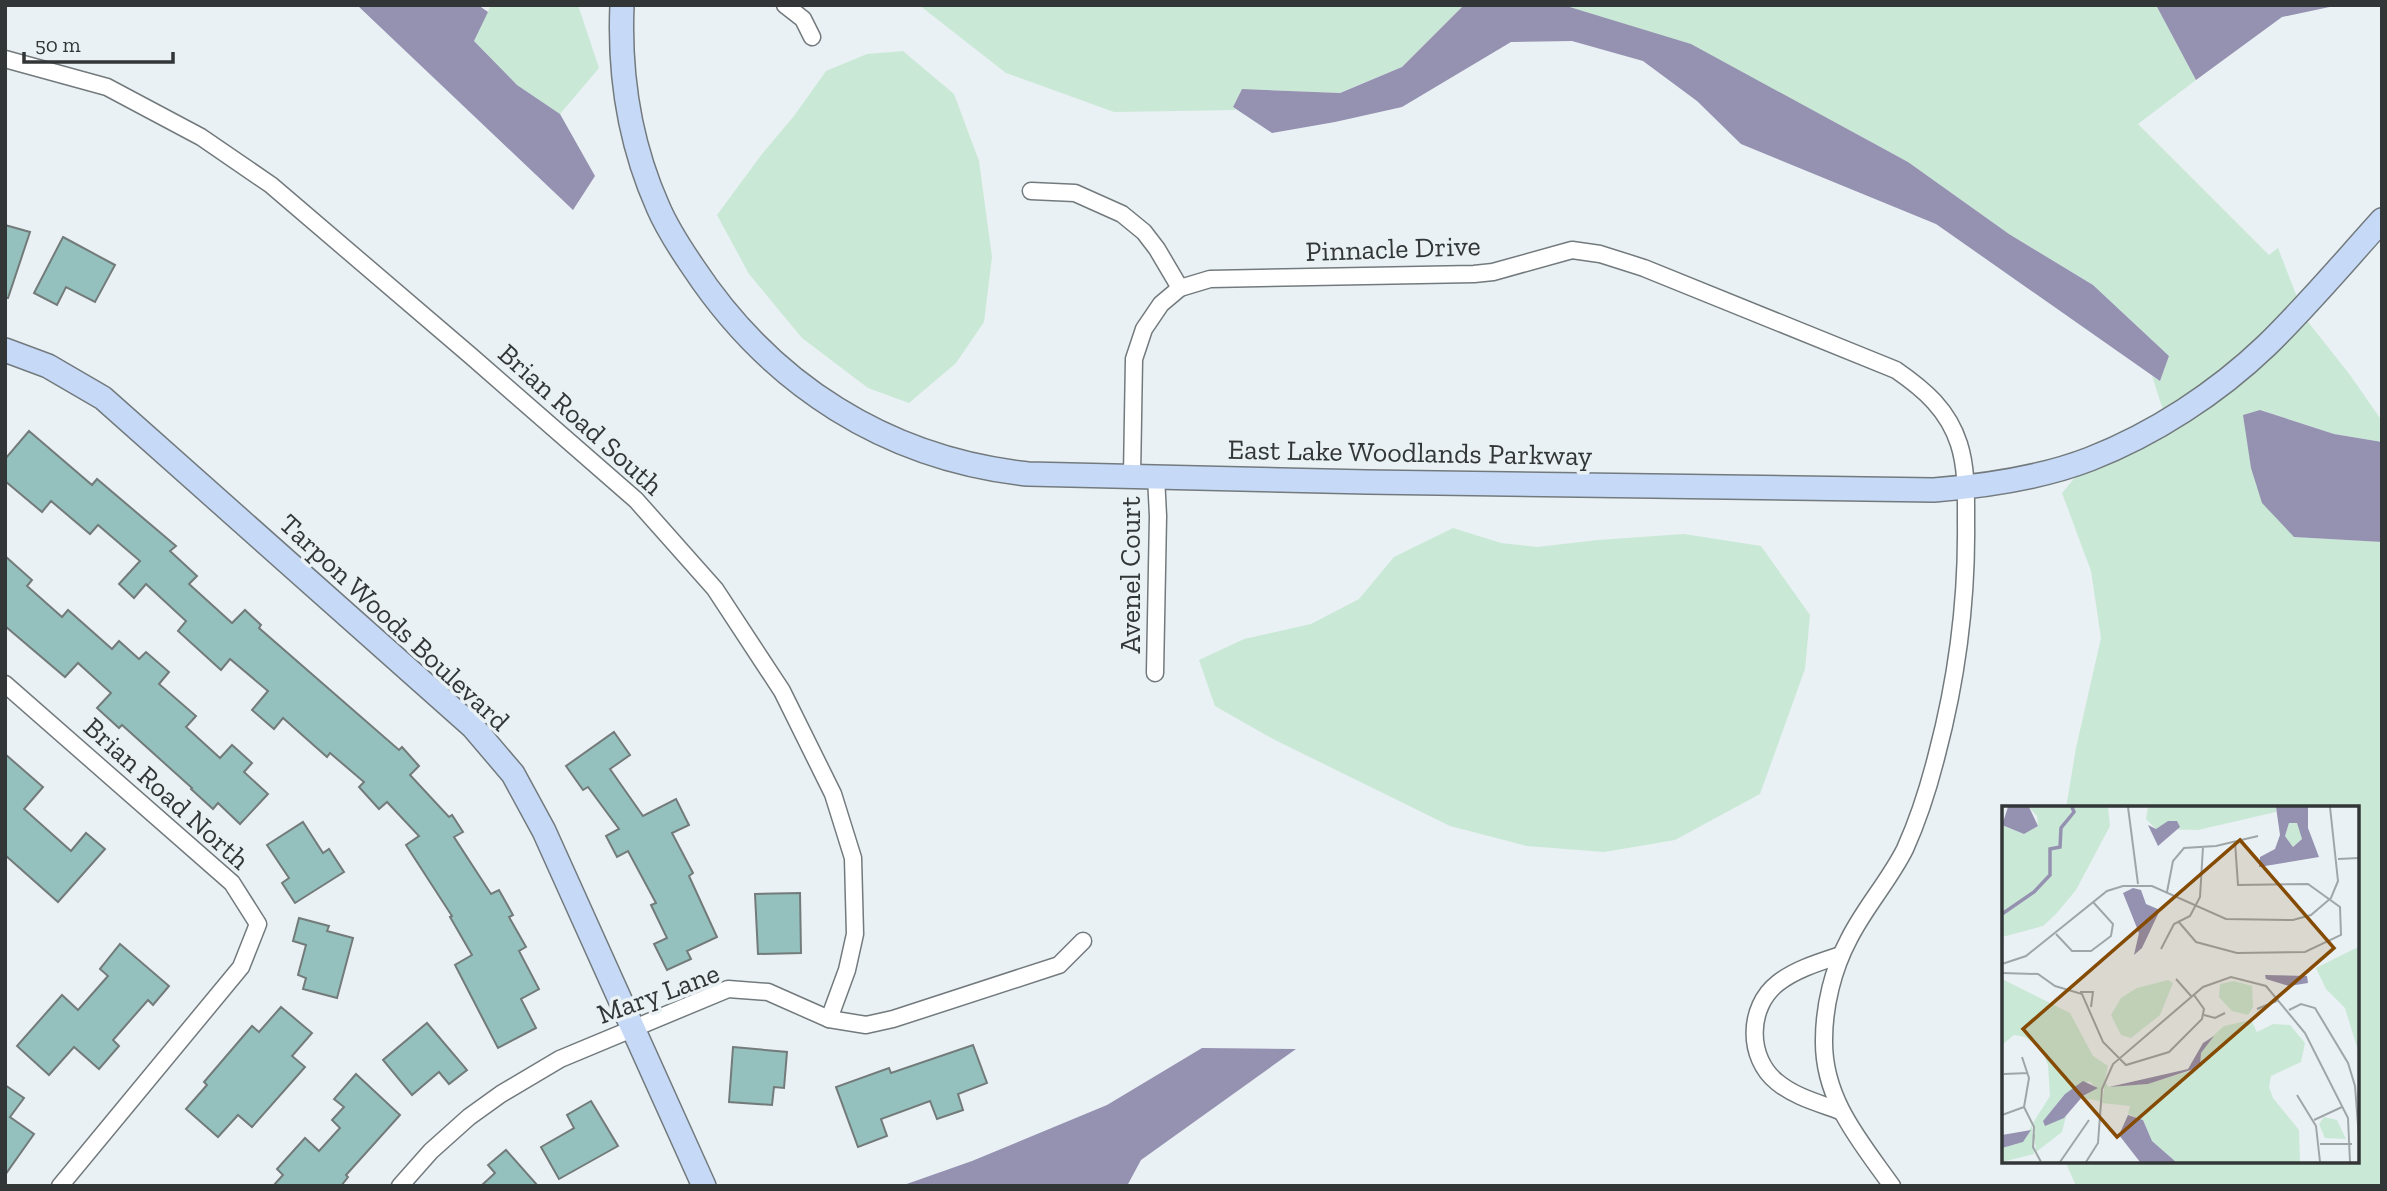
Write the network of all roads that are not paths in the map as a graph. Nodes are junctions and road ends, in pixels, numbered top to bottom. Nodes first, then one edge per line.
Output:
1 (622, 5) edge
2 (785, 5) edge
3 (812, 37) dead end
4 (5, 59) edge
5 (1031, 191) dead end
6 (2382, 220) edge
7 (1180, 288) junction
8 (5, 350) edge
9 (1132, 476) junction
10 (1156, 476) junction
11 (1965, 488) junction
12 (1155, 673) dead end
13 (5, 684) edge
14 (1083, 941) dead end
15 (1841, 955) junction
16 (829, 1019) junction
17 (634, 1027) junction
18 (1840, 1111) junction
19 (60, 1186) edge
20 (400, 1186) edge
21 (704, 1186) edge
22 (1892, 1186) edge

1 - 9 street, East Lake Woodlands Parkway
2 - 3 street
4 - 16 street, Brian Road South
5 - 7 street
6 - 11 street, East Lake Woodlands Parkway
7 - 9 street, Pinnacle Drive
7 - 11 street, Pinnacle Drive
8 - 17 street, Tarpon Woods Boulevard
9 - 10 street, East Lake Woodlands Parkway
10 - 11 street, East Lake Woodlands Parkway
10 - 12 street, Avenel Court
11 - 15 street, Pinnacle Drive
13 - 19 street, Brian Road North
14 - 16 street, Mary Lane
15 - 18 street, Pinnacle Drive
15 - 18 street
16 - 17 street, Mary Lane
17 - 20 street, Mary Lane
17 - 21 street, Tarpon Woods Boulevard
18 - 22 street, Pinnacle Drive

